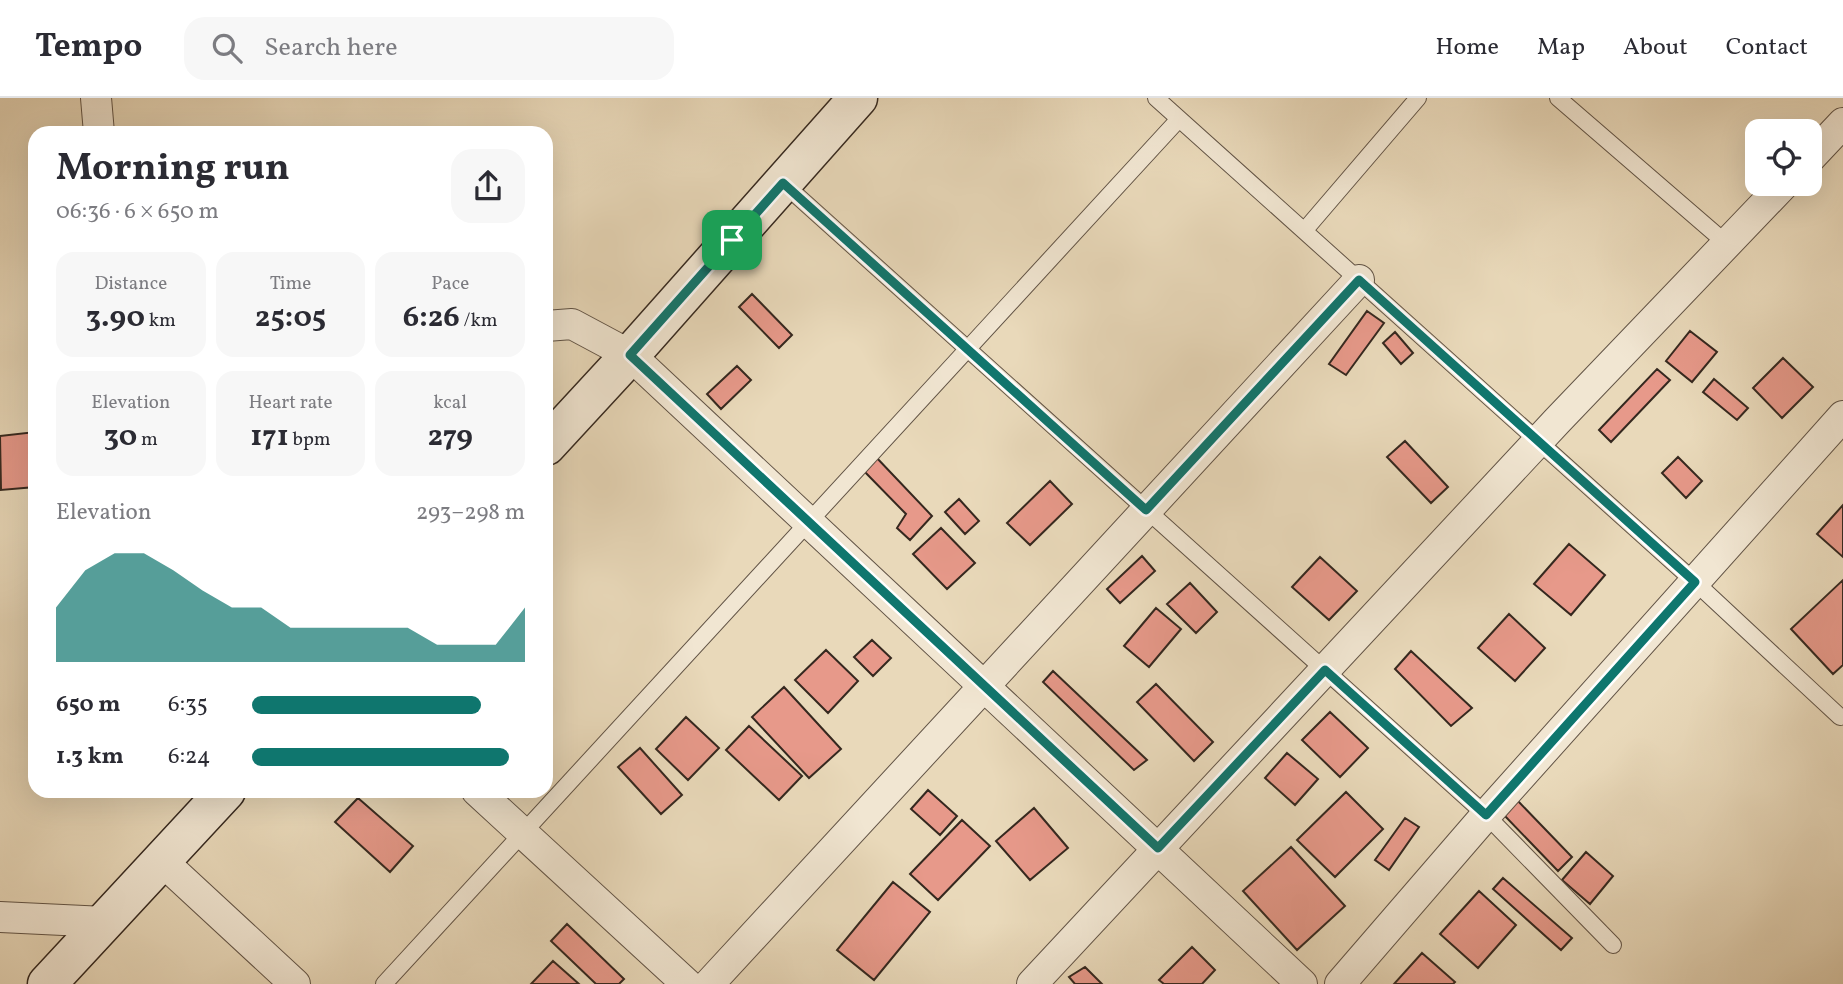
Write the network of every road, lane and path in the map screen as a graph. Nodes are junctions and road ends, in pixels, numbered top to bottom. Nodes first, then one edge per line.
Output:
1 (96, 98) edge
2 (858, 98) edge
3 (1156, 98) edge
4 (1418, 98) edge
5 (1558, 98) edge
6 (1179, 119) junction
7 (1843, 123) edge
8 (98, 126) edge
9 (1822, 145) edge
10 (783, 183) junction
11 (1773, 196) edge
12 (1304, 231) junction
13 (1727, 244) junction
14 (1359, 280) junction
15 (553, 325) edge
16 (968, 349) junction
17 (630, 355) junction
18 (1843, 416) edge
19 (553, 438) edge
20 (1538, 441) junction
21 (1146, 510) junction
22 (809, 522) junction
23 (1695, 582) junction
24 (1325, 670) junction
25 (984, 686) junction
26 (1840, 717) dead end
27 (217, 798) edge
28 (485, 798) edge
29 (1486, 815) junction
30 (523, 833) junction
31 (1158, 848) junction
32 (161, 860) junction
33 (0, 917) edge
34 (105, 922) junction
35 (1613, 944) dead end
36 (47, 984) edge
37 (295, 984) edge
38 (384, 984) edge
39 (687, 984) edge
40 (709, 984) edge
41 (1032, 984) edge
42 (1302, 984) edge
43 (1340, 984) edge

1 - 8 street
2 - 10 street
3 - 6 lane
4 - 12 lane
5 - 13 lane
6 - 12 lane
6 - 16 lane
7 - 9 street
10 - 16 lane
10 - 17 street
11 - 13 street
12 - 14 lane
13 - 20 street
14 - 20 lane
14 - 21 street
15 - 17 street
16 - 21 lane
16 - 22 lane
17 - 19 street
17 - 22 street
18 - 23 street
20 - 23 lane
20 - 24 street
21 - 24 lane
21 - 25 street
22 - 25 street
22 - 30 lane
23 - 26 lane
23 - 29 street
24 - 29 lane
24 - 31 street
25 - 31 street
25 - 40 street
27 - 32 street
28 - 30 street
29 - 35 lane
29 - 43 street
30 - 38 lane
30 - 39 street
31 - 41 street
31 - 42 street
32 - 34 street
32 - 37 street
33 - 34 street
34 - 36 street

